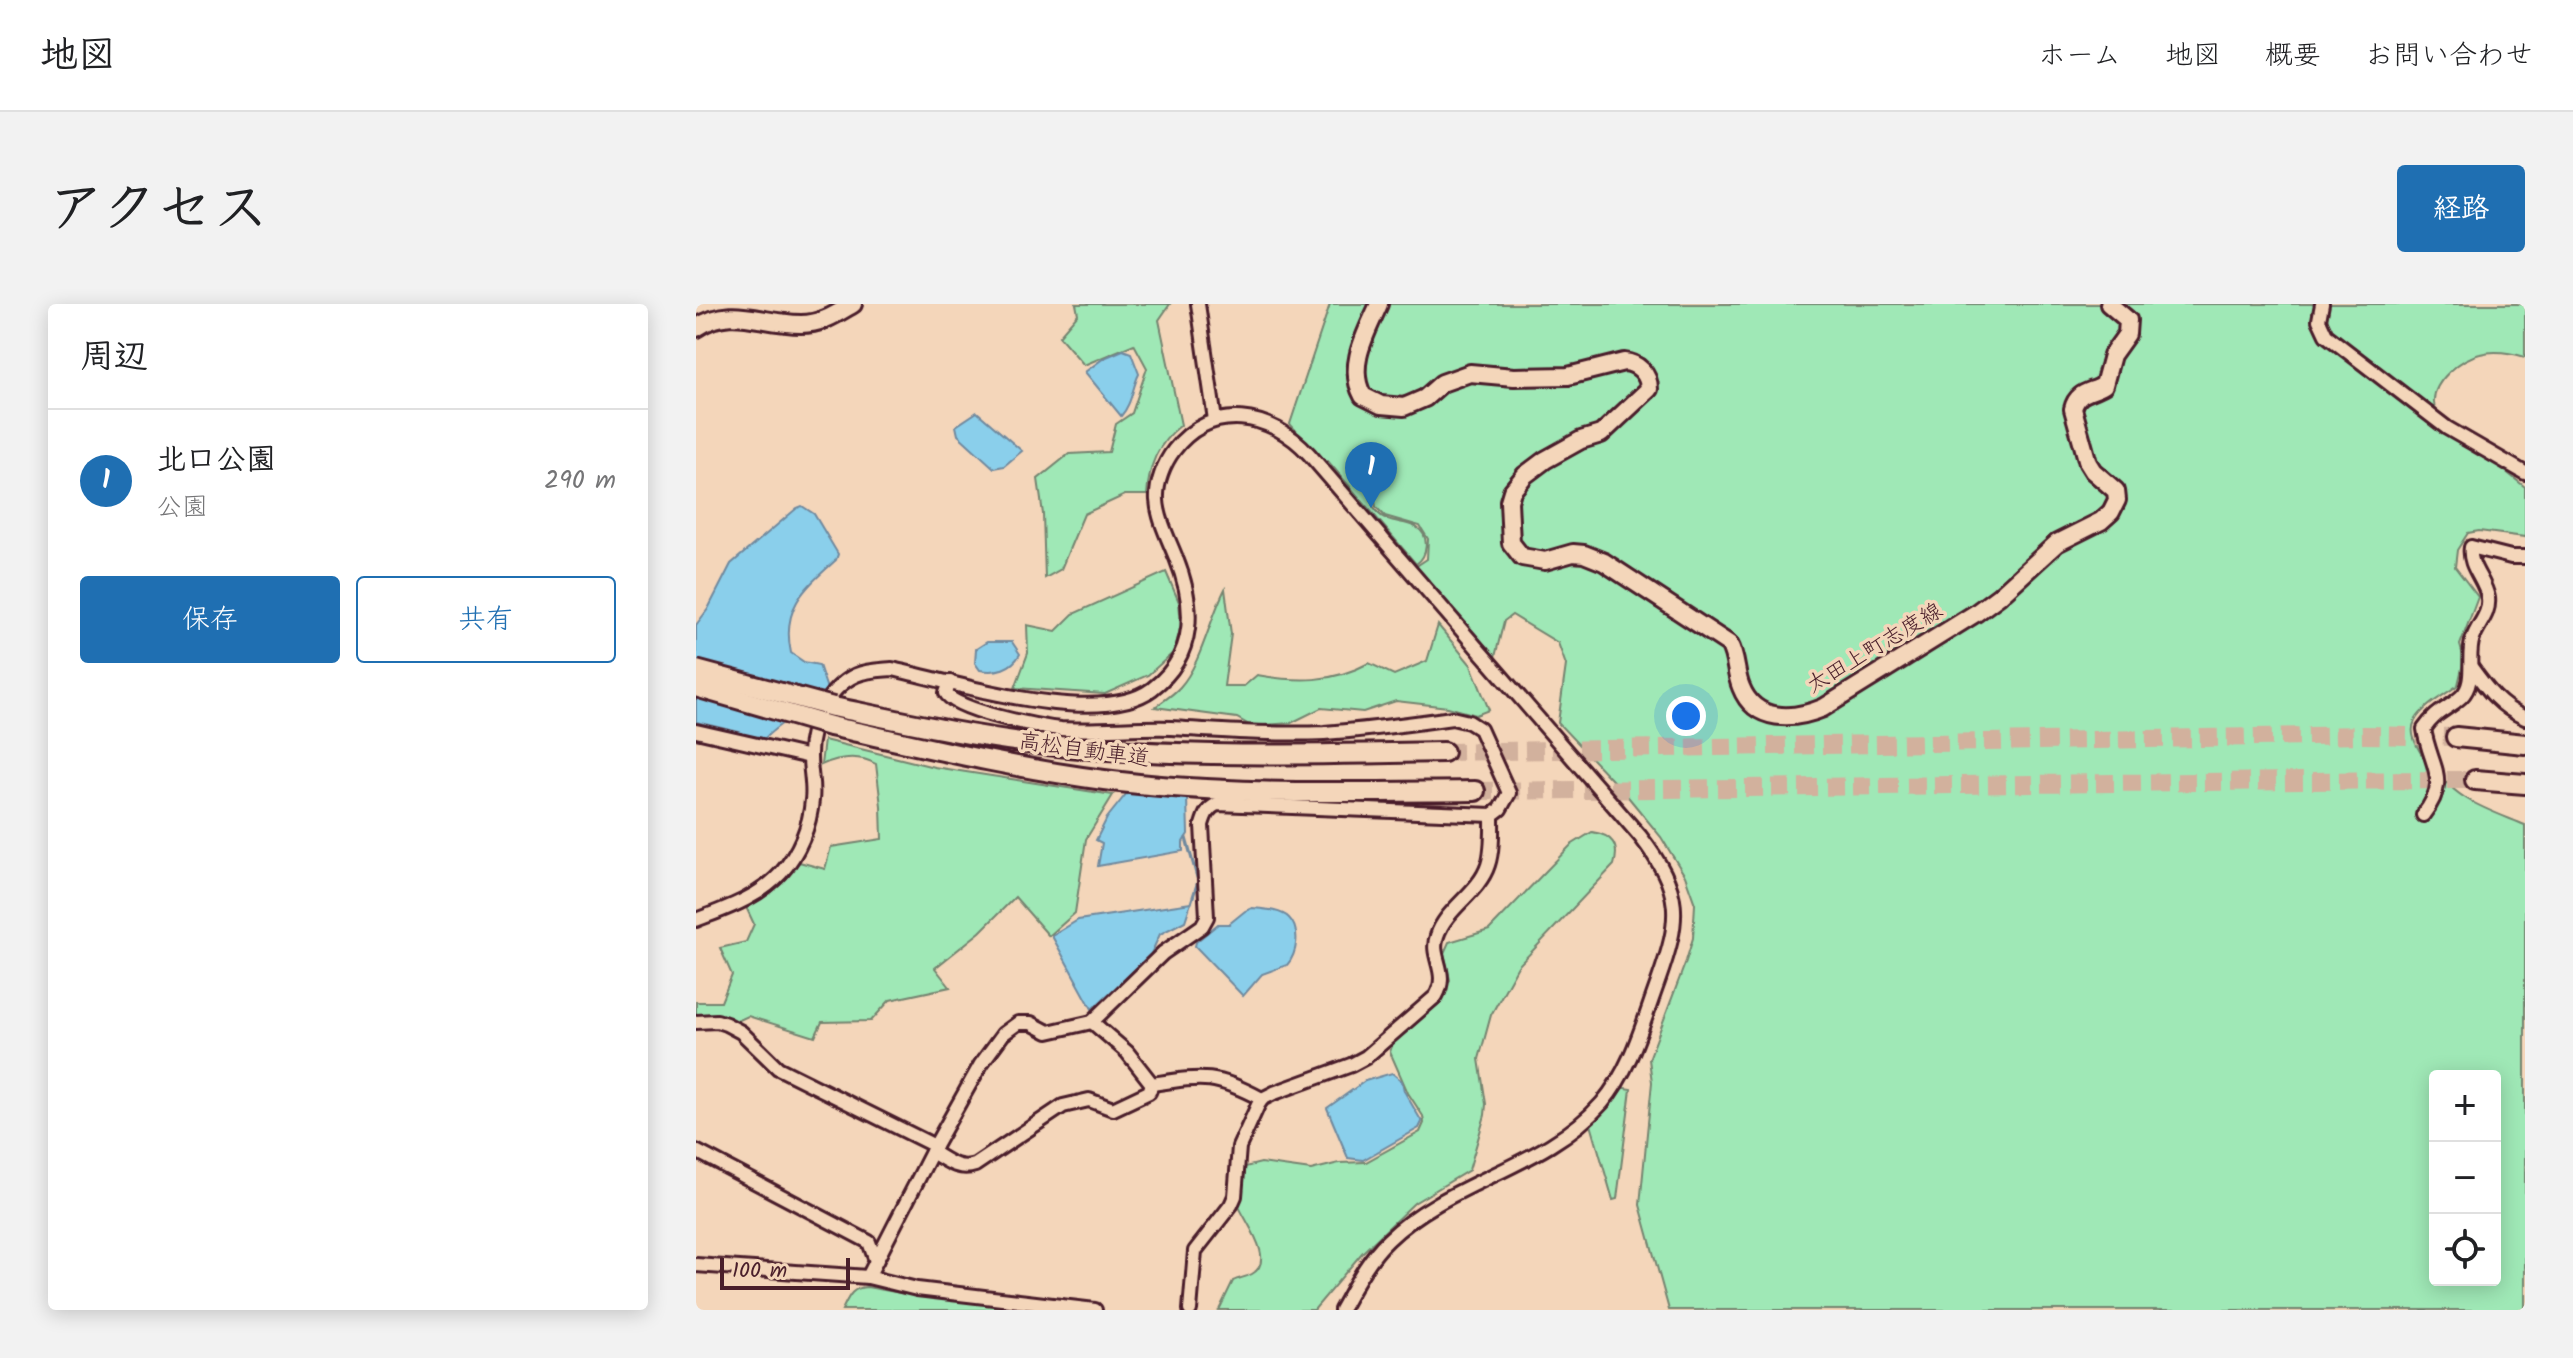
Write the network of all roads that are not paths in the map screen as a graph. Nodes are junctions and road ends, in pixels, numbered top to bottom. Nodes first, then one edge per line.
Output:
1 (853, 304) edge
2 (1198, 304) edge
3 (1379, 304) edge
4 (2109, 304) edge
5 (2322, 304) edge
6 (696, 328) edge
7 (1215, 420) junction
8 (2525, 473) edge
9 (2525, 557) edge
10 (2471, 667) junction
11 (696, 670) edge
12 (950, 682) junction
13 (696, 687) edge
14 (2525, 718) edge
15 (696, 731) edge
16 (2456, 737) tunnel mouth
17 (2525, 744) edge
18 (1444, 752) tunnel mouth
19 (810, 757) junction
20 (2475, 780) tunnel mouth
21 (2525, 784) edge
22 (1475, 791) tunnel mouth
23 (1492, 815) junction
24 (2423, 815) dead end
25 (696, 920) edge
26 (696, 1022) edge
27 (1092, 1022) junction
28 (1152, 1084) junction
29 (1262, 1099) junction
30 (933, 1149) junction
31 (696, 1151) edge
32 (876, 1261) junction
33 (696, 1265) edge
34 (868, 1277) junction
35 (1095, 1310) edge
36 (1190, 1310) edge
37 (1341, 1310) edge

1 - 6 main road
2 - 7 street
3 - 4 main road, 太田上町志度線
5 - 8 street
7 - 12 street
7 - 37 street
9 - 10 street
10 - 14 street
10 - 24 street
11 - 18 highway, 高松自動車道, bridge
12 - 19 street
12 - 23 street
13 - 22 highway, 高松自動車道, bridge
15 - 19 street
16 - 17 highway
19 - 25 street
20 - 21 highway
23 - 27 street
23 - 29 street
26 - 30 street
27 - 28 street
27 - 30 street
28 - 29 street
28 - 30 street
29 - 36 street
30 - 32 street
31 - 32 street
32 - 34 street
33 - 34 street
34 - 35 street

